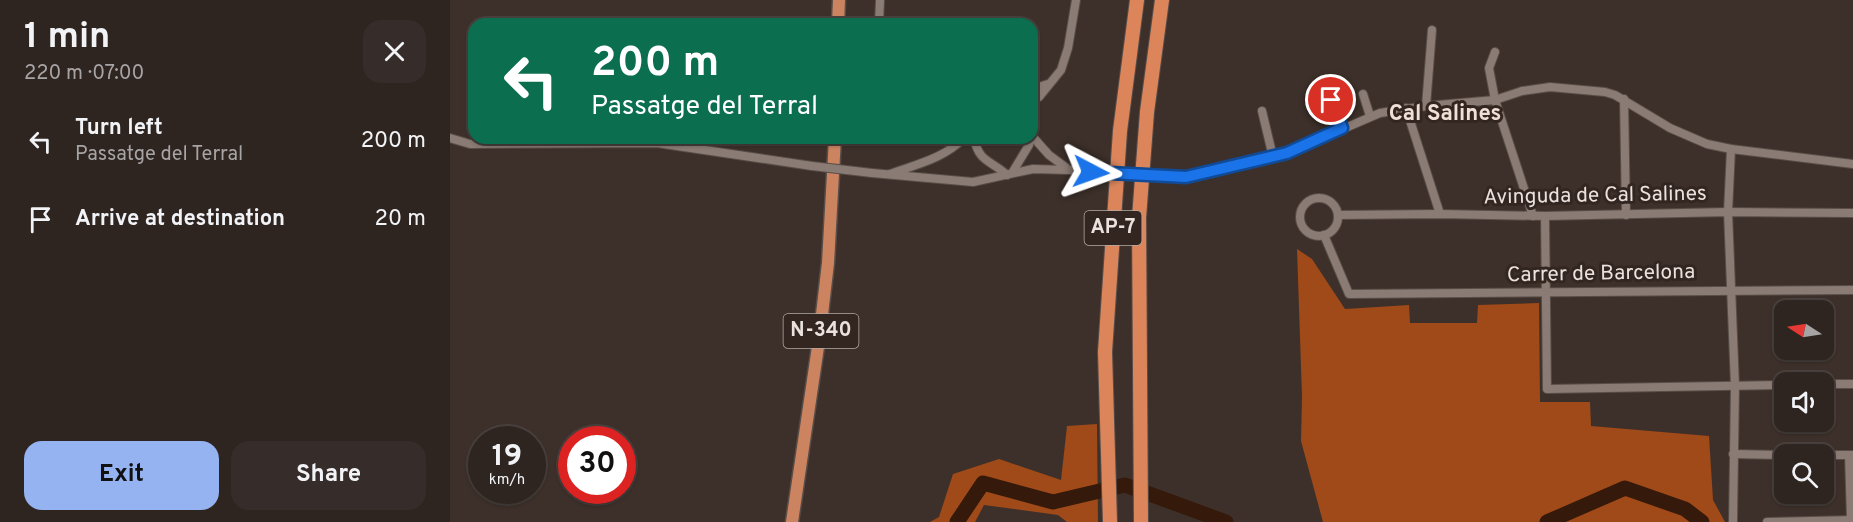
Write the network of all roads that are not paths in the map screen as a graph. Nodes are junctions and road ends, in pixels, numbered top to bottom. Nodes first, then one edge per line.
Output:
1 (838, 0) edge
2 (880, 0) edge
3 (1076, 0) edge
4 (1137, 0) edge
5 (1162, 0) edge
6 (838, 18) edge
7 (879, 18) edge
8 (1432, 30) dead end
9 (1495, 52) dead end
10 (1048, 84) junction
11 (1038, 87) edge
12 (1363, 94) dead end
13 (1038, 97) edge
14 (1624, 99) junction
15 (1331, 100) dead end
16 (1495, 100) junction
17 (1426, 106) junction
18 (1406, 108) junction
19 (1262, 111) dead end
20 (1370, 116) junction
21 (1342, 128) junction
22 (450, 138) edge
23 (468, 143) edge
24 (470, 144) edge
25 (672, 144) edge
26 (672, 144) edge
27 (835, 144) edge
28 (957, 144) edge
29 (976, 144) edge
30 (1029, 144) edge
31 (1038, 144) edge
32 (1731, 149) junction
33 (1273, 157) junction
34 (1853, 164) edge
35 (1069, 170) junction
36 (888, 174) junction
37 (1009, 174) junction
38 (1728, 212) junction
39 (1853, 213) edge
40 (1440, 214) junction
41 (1338, 215) junction
42 (1626, 215) junction
43 (1533, 216) junction
44 (1545, 216) junction
45 (1324, 235) junction
46 (1732, 290) junction
47 (1853, 290) edge
48 (1547, 293) junction
49 (1834, 384) edge
50 (1853, 384) edge
51 (1774, 385) edge
52 (1735, 386) junction
53 (1733, 454) junction
54 (1774, 454) edge
55 (1834, 455) edge
56 (1851, 455) edge
57 (1852, 520) edge
58 (1110, 521) edge
59 (1141, 521) edge
60 (792, 522) edge
61 (1733, 522) edge
62 (1769, 522) edge

1 - 6 highway
2 - 7 street
3 - 10 street
4 - 58 highway, AP-7
5 - 59 highway, AP-7
8 - 17 street
9 - 16 street
10 - 11 street
10 - 13 street
12 - 20 street
14 - 16 street
14 - 32 street
14 - 42 street
15 - 21 street
16 - 17 street
16 - 43 street
17 - 18 street
18 - 20 street
18 - 40 street
19 - 33 street
20 - 21 street
21 - 33 street
22 - 23 street, bridge
24 - 25 street, bridge
26 - 36 street, bridge
27 - 60 highway, N-340
28 - 36 street
29 - 37 street
30 - 37 street
31 - 35 street
32 - 34 street
32 - 38 street
33 - 35 street, bridge
35 - 37 street
36 - 37 street
38 - 39 street, Avinguda de Cal Salines
38 - 42 street, Avinguda de Cal Salines
38 - 46 street
40 - 41 street, Avinguda de Cal Salines
40 - 43 street, Avinguda de Cal Salines
41 - 45 street
41 - 45 street
42 - 44 street, Avinguda de Cal Salines
43 - 44 street, Avinguda de Cal Salines
44 - 48 street
45 - 48 street, Carrer de Barcelona
46 - 47 street, Carrer de Barcelona
46 - 48 street, Carrer de Barcelona
46 - 52 street
48 - 52 street
49 - 50 street
51 - 52 street
52 - 53 street
53 - 54 street
53 - 61 street
55 - 56 street
56 - 57 street
57 - 62 street

